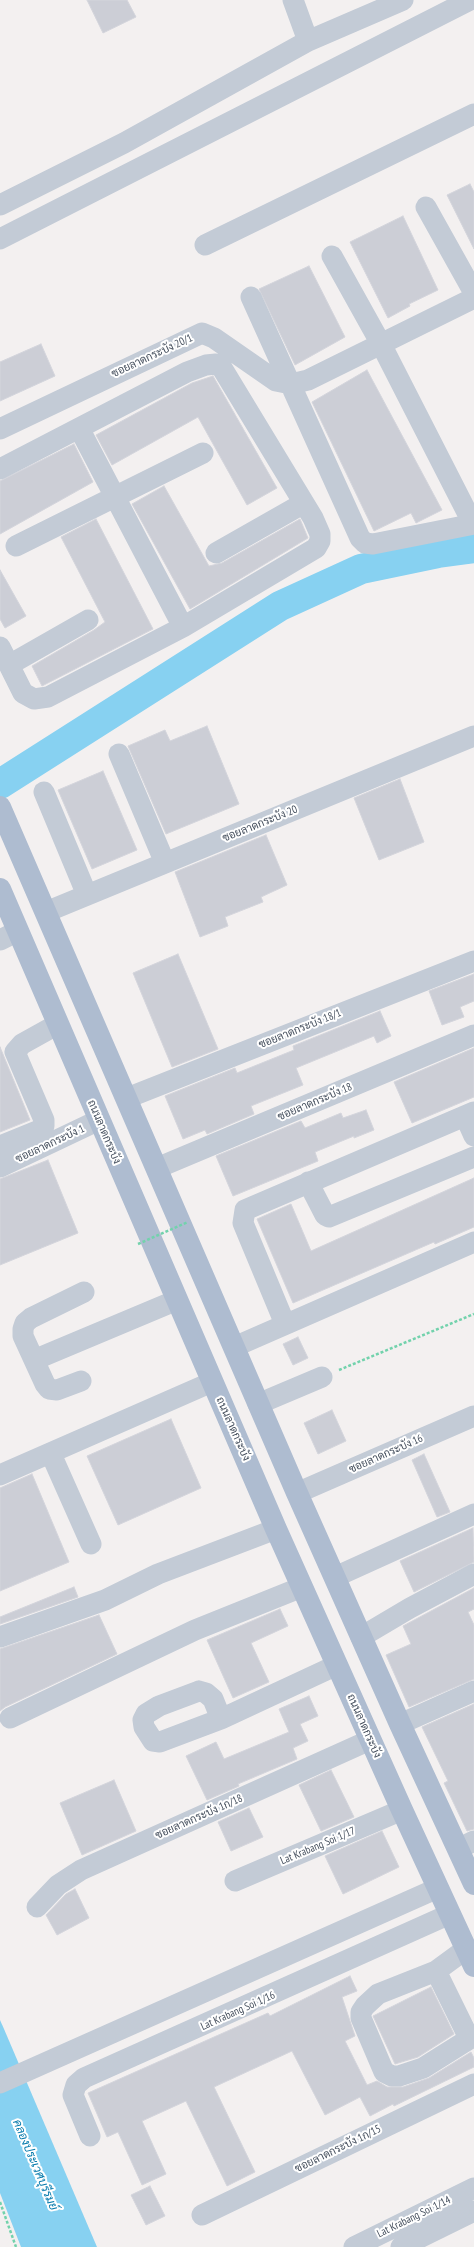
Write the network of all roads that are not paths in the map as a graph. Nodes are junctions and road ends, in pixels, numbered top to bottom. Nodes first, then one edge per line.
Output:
1 (293, 0) edge
2 (403, 0) edge
3 (470, 0) edge
4 (308, 41) junction
5 (474, 114) edge
6 (0, 205) edge
7 (426, 207) dead end
8 (0, 239) edge
9 (205, 245) dead end
10 (332, 256) dead end
11 (474, 293) edge
12 (251, 297) dead end
13 (474, 298) edge
14 (381, 344) junction
15 (291, 384) junction
16 (79, 428) junction
17 (0, 429) edge
18 (203, 453) dead end
19 (0, 469) edge
20 (115, 498) junction
21 (304, 503) junction
22 (474, 524) edge
23 (16, 546) dead end
24 (216, 553) dead end
25 (88, 620) dead end
26 (183, 627) junction
27 (4, 656) edge
28 (474, 736) edge
29 (119, 754) dead end
30 (44, 792) dead end
31 (0, 807) edge
32 (165, 863) junction
33 (0, 889) edge
34 (87, 895) junction
35 (46, 912) junction
36 (9, 935) edge
37 (474, 961) edge
38 (58, 1024) junction
39 (474, 1035) edge
40 (127, 1098) junction
41 (470, 1114) edge
42 (99, 1120) junction
43 (474, 1136) edge
44 (0, 1146) edge
45 (474, 1157) edge
46 (0, 1167) edge
47 (157, 1168) junction
48 (308, 1182) junction
49 (474, 1242) edge
50 (84, 1292) dead end
51 (177, 1300) junction
52 (285, 1324) junction
53 (234, 1347) junction
54 (34, 1360) junction
55 (322, 1377) road end
56 (81, 1381) dead end
57 (212, 1382) junction
58 (258, 1404) junction
59 (474, 1416) edge
60 (50, 1454) junction
61 (0, 1475) edge
62 (297, 1493) junction
63 (474, 1514) edge
64 (276, 1529) junction
65 (91, 1544) dead end
66 (474, 1574) edge
67 (335, 1577) junction
68 (302, 1587) junction
69 (0, 1637) edge
70 (361, 1637) junction
71 (337, 1665) junction
72 (474, 1691) edge
73 (10, 1718) dead end
74 (221, 1719) dead end
75 (400, 1724) junction
76 (370, 1740) junction
77 (402, 1810) junction
78 (466, 1845) edge
79 (235, 1882) dead end
80 (474, 1884) edge
81 (438, 1888) junction
82 (37, 1907) dead end
83 (450, 1914) junction
84 (470, 1958) edge
85 (436, 1970) junction
86 (471, 2037) edge
87 (0, 2083) edge
88 (474, 2084) edge
89 (90, 2136) dead end
90 (474, 2188) edge
91 (474, 2211) edge
92 (202, 2214) dead end
93 (394, 2227) junction
94 (402, 2246) edge
95 (354, 2247) edge

1 - 4 street
2 - 4 street
3 - 8 street
4 - 6 street
5 - 9 street
7 - 11 street
10 - 14 street
12 - 15 street
13 - 14 street
14 - 15 street
14 - 22 street
15 - 17 street, ซอยลาดกระบัง 20/1
15 - 22 street
16 - 19 street
16 - 20 street
16 - 21 street
18 - 20 street
20 - 23 street
20 - 26 street
21 - 24 street
21 - 26 street
25 - 27 street
26 - 27 street
28 - 32 street, ซอยลาดกระบัง 20
29 - 32 street
30 - 34 street
31 - 35 main road
32 - 34 street, ซอยลาดกระบัง 20
33 - 36 main road, ถนนลาดกระบัง
34 - 35 street, ซอยลาดกระบัง 20
35 - 40 main road
36 - 38 main road, ถนนลาดกระบัง
37 - 40 street, ซอยลาดกระบัง 18/1
38 - 42 main road, ถนนลาดกระบัง
38 - 44 street
39 - 47 street, ซอยลาดกระบัง 18
40 - 47 main road
41 - 43 street
41 - 48 street
42 - 46 street, ซอยลาดกระบัง 1
42 - 51 main road, ถนนลาดกระบัง
45 - 48 street
47 - 53 main road
48 - 52 street
49 - 52 street
50 - 54 street
51 - 54 street
51 - 57 main road, ถนนลาดกระบัง
52 - 53 street
53 - 58 main road
54 - 56 street
55 - 58 street
57 - 60 street
57 - 64 main road, ถนนลาดกระบัง
58 - 62 main road
59 - 62 street, ซอยลาดกระบัง 16
60 - 61 street
60 - 65 street
62 - 67 main road
63 - 67 street
64 - 68 main road, ถนนลาดกระบัง
64 - 69 street
66 - 70 street
67 - 70 main road
68 - 71 main road, ถนนลาดกระบัง
68 - 73 street
70 - 75 main road
71 - 74 street
71 - 76 main road, ถนนลาดกระบัง
72 - 75 street
75 - 78 main road
76 - 77 main road, ถนนลาดกระบัง
76 - 82 street, ซอยลาดกระบัง 1ก/18
77 - 79 street, Lat Krabang Soi 1/17
77 - 81 main road, ถนนลาดกระบัง
78 - 80 main road
81 - 83 main road, ถนนลาดกระบัง
81 - 87 street
83 - 84 main road, ถนนลาดกระบัง
83 - 89 street, Lat Krabang Soi 1/16
84 - 85 street
85 - 86 street
85 - 86 street
88 - 92 street, ซอยลาดกระบัง 1ก/15
90 - 93 street, Lat Krabang Soi 1/14
91 - 94 street
93 - 94 street
93 - 95 street, Lat Krabang Soi 1/14

